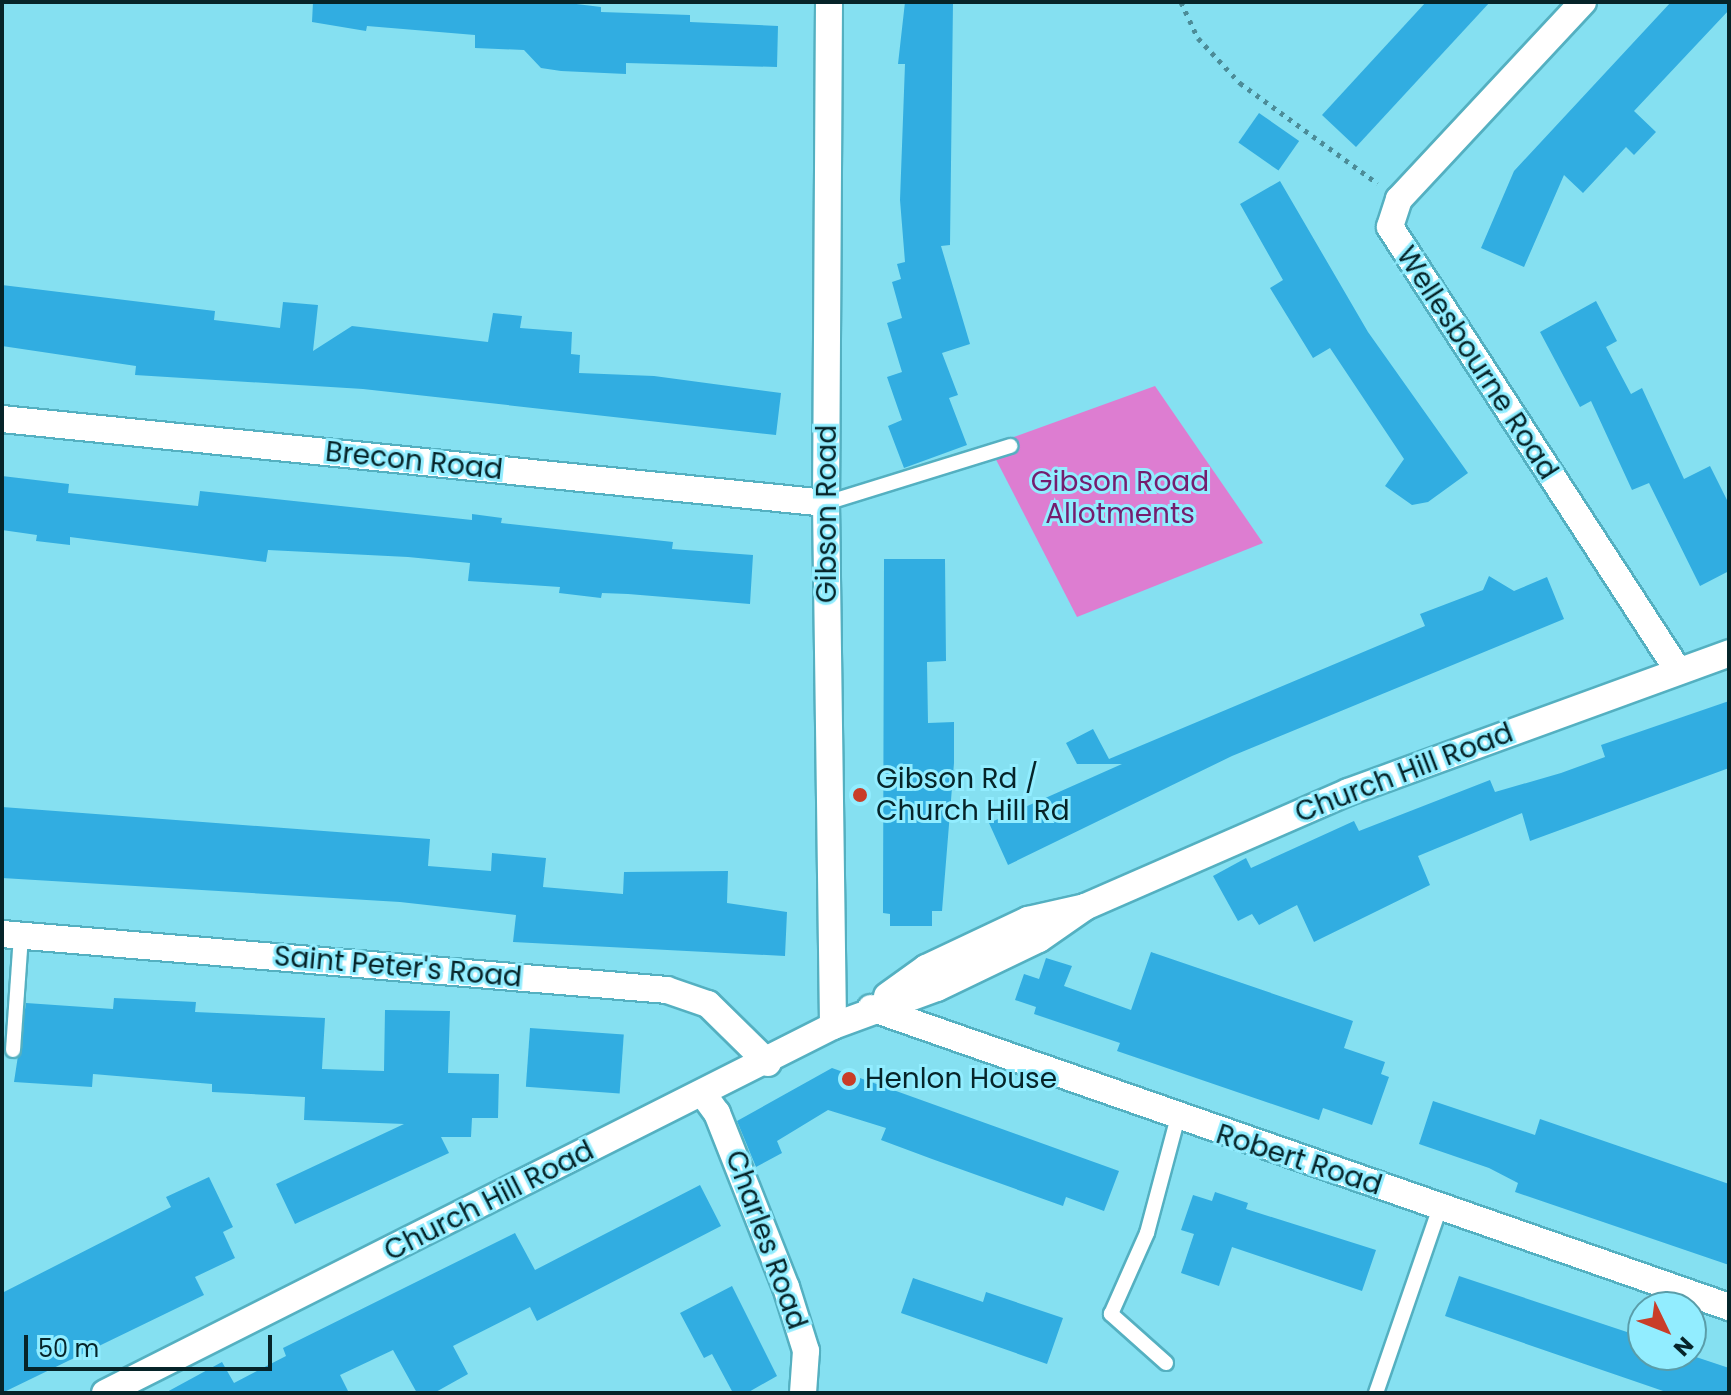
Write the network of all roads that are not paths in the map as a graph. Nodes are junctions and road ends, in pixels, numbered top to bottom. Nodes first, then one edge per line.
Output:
1 (829, 2) edge
2 (1583, 2) edge
3 (2, 419) edge
4 (1010, 446) dead end
5 (826, 503) junction
6 (1729, 653) edge
7 (1677, 669) junction
8 (12, 935) edge
9 (871, 1008) junction
10 (833, 1026) junction
11 (13, 1050) dead end
12 (768, 1063) junction
13 (703, 1094) junction
14 (1177, 1120) junction
15 (1440, 1207) junction
16 (1729, 1307) edge
17 (1166, 1363) dead end
18 (105, 1393) edge
19 (803, 1393) edge
20 (1376, 1393) edge

1 - 5 street, Gibson Road
2 - 7 street, Wellesbourne Road
3 - 5 street, Brecon Road
4 - 5 lane
5 - 10 street, Gibson Road
6 - 7 street, Church Hill Road
7 - 9 street, Church Hill Road
8 - 11 lane
8 - 12 street, Saint Peter's Road
9 - 10 street, Church Hill Road
9 - 14 street, Robert Road
10 - 12 street, Church Hill Road
12 - 13 street, Church Hill Road
13 - 18 street, Church Hill Road
13 - 19 street, Charles Road
14 - 15 street, Robert Road
14 - 17 lane
15 - 16 street, Robert Road
15 - 20 lane

